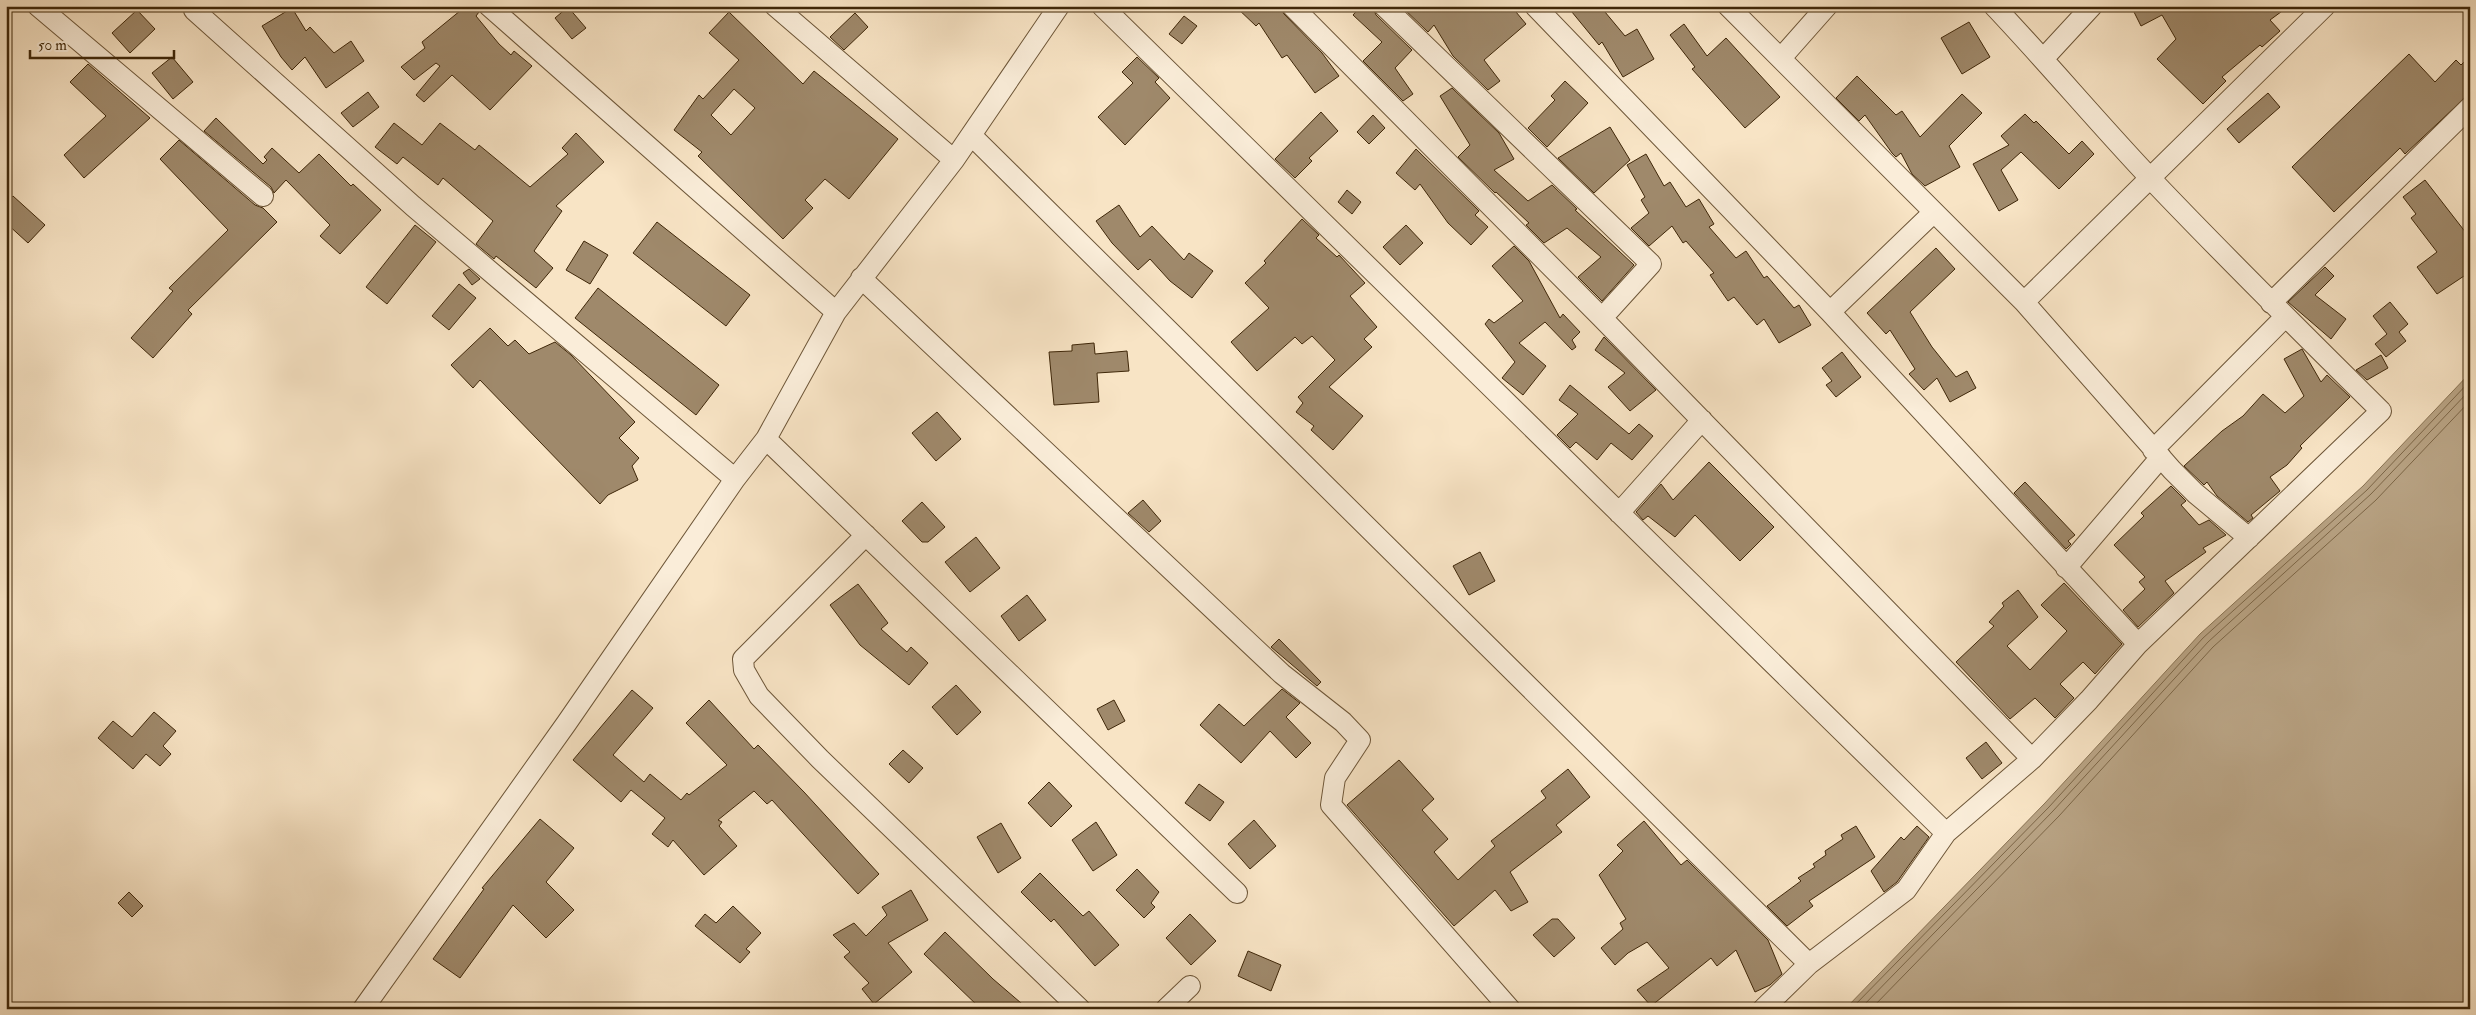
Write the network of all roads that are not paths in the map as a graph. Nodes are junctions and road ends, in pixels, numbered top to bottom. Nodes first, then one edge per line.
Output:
1 (38, 6) edge
2 (489, 6) edge
3 (775, 6) edge
4 (1059, 6) edge
5 (1102, 6) edge
6 (1292, 6) edge
7 (1384, 6) edge
8 (1535, 6) edge
9 (1728, 6) edge
10 (1827, 6) edge
11 (1994, 6) edge
12 (2092, 6) edge
13 (2325, 6) edge
14 (194, 10) dead end
15 (1781, 58) junction
16 (2044, 58) junction
17 (2470, 107) edge
18 (971, 136) junction
19 (954, 160) junction
20 (2150, 179) junction
21 (263, 196) dead end
22 (1934, 212) junction
23 (862, 278) junction
24 (2024, 302) junction
25 (2278, 310) junction
26 (836, 312) junction
27 (1830, 312) junction
28 (1602, 318) junction
29 (1702, 420) junction
30 (766, 439) junction
31 (2157, 453) junction
32 (735, 479) junction
33 (1619, 513) junction
34 (866, 535) junction
35 (2249, 538) junction
36 (2066, 568) junction
37 (2138, 644) junction
38 (2032, 759) junction
39 (1946, 833) junction
40 (1237, 894) dead end
41 (1809, 964) junction
42 (1190, 986) dead end
43 (364, 1009) edge
44 (1080, 1009) edge
45 (1166, 1009) edge
46 (1510, 1009) edge
47 (1763, 1009) edge

1 - 21 street
2 - 26 street
3 - 19 street
4 - 18 street
5 - 33 street
6 - 28 street
7 - 28 street
8 - 27 street
9 - 15 street
10 - 15 street
11 - 16 street
12 - 16 street
13 - 20 street
14 - 32 street
15 - 22 street
16 - 20 street
17 - 25 street
18 - 19 street
18 - 41 street
19 - 23 street
20 - 24 street
20 - 25 street
22 - 24 street
22 - 27 street
23 - 26 street
23 - 46 street
24 - 31 street
25 - 31 street
25 - 35 street
26 - 30 street
27 - 36 street
28 - 29 street
29 - 33 street
29 - 38 street
30 - 32 street
30 - 34 street
31 - 35 street
31 - 36 street
32 - 43 street
33 - 39 street
34 - 40 street
34 - 44 street
35 - 37 street
36 - 37 street
37 - 38 street
38 - 39 street
39 - 41 street
41 - 47 street
42 - 45 street

